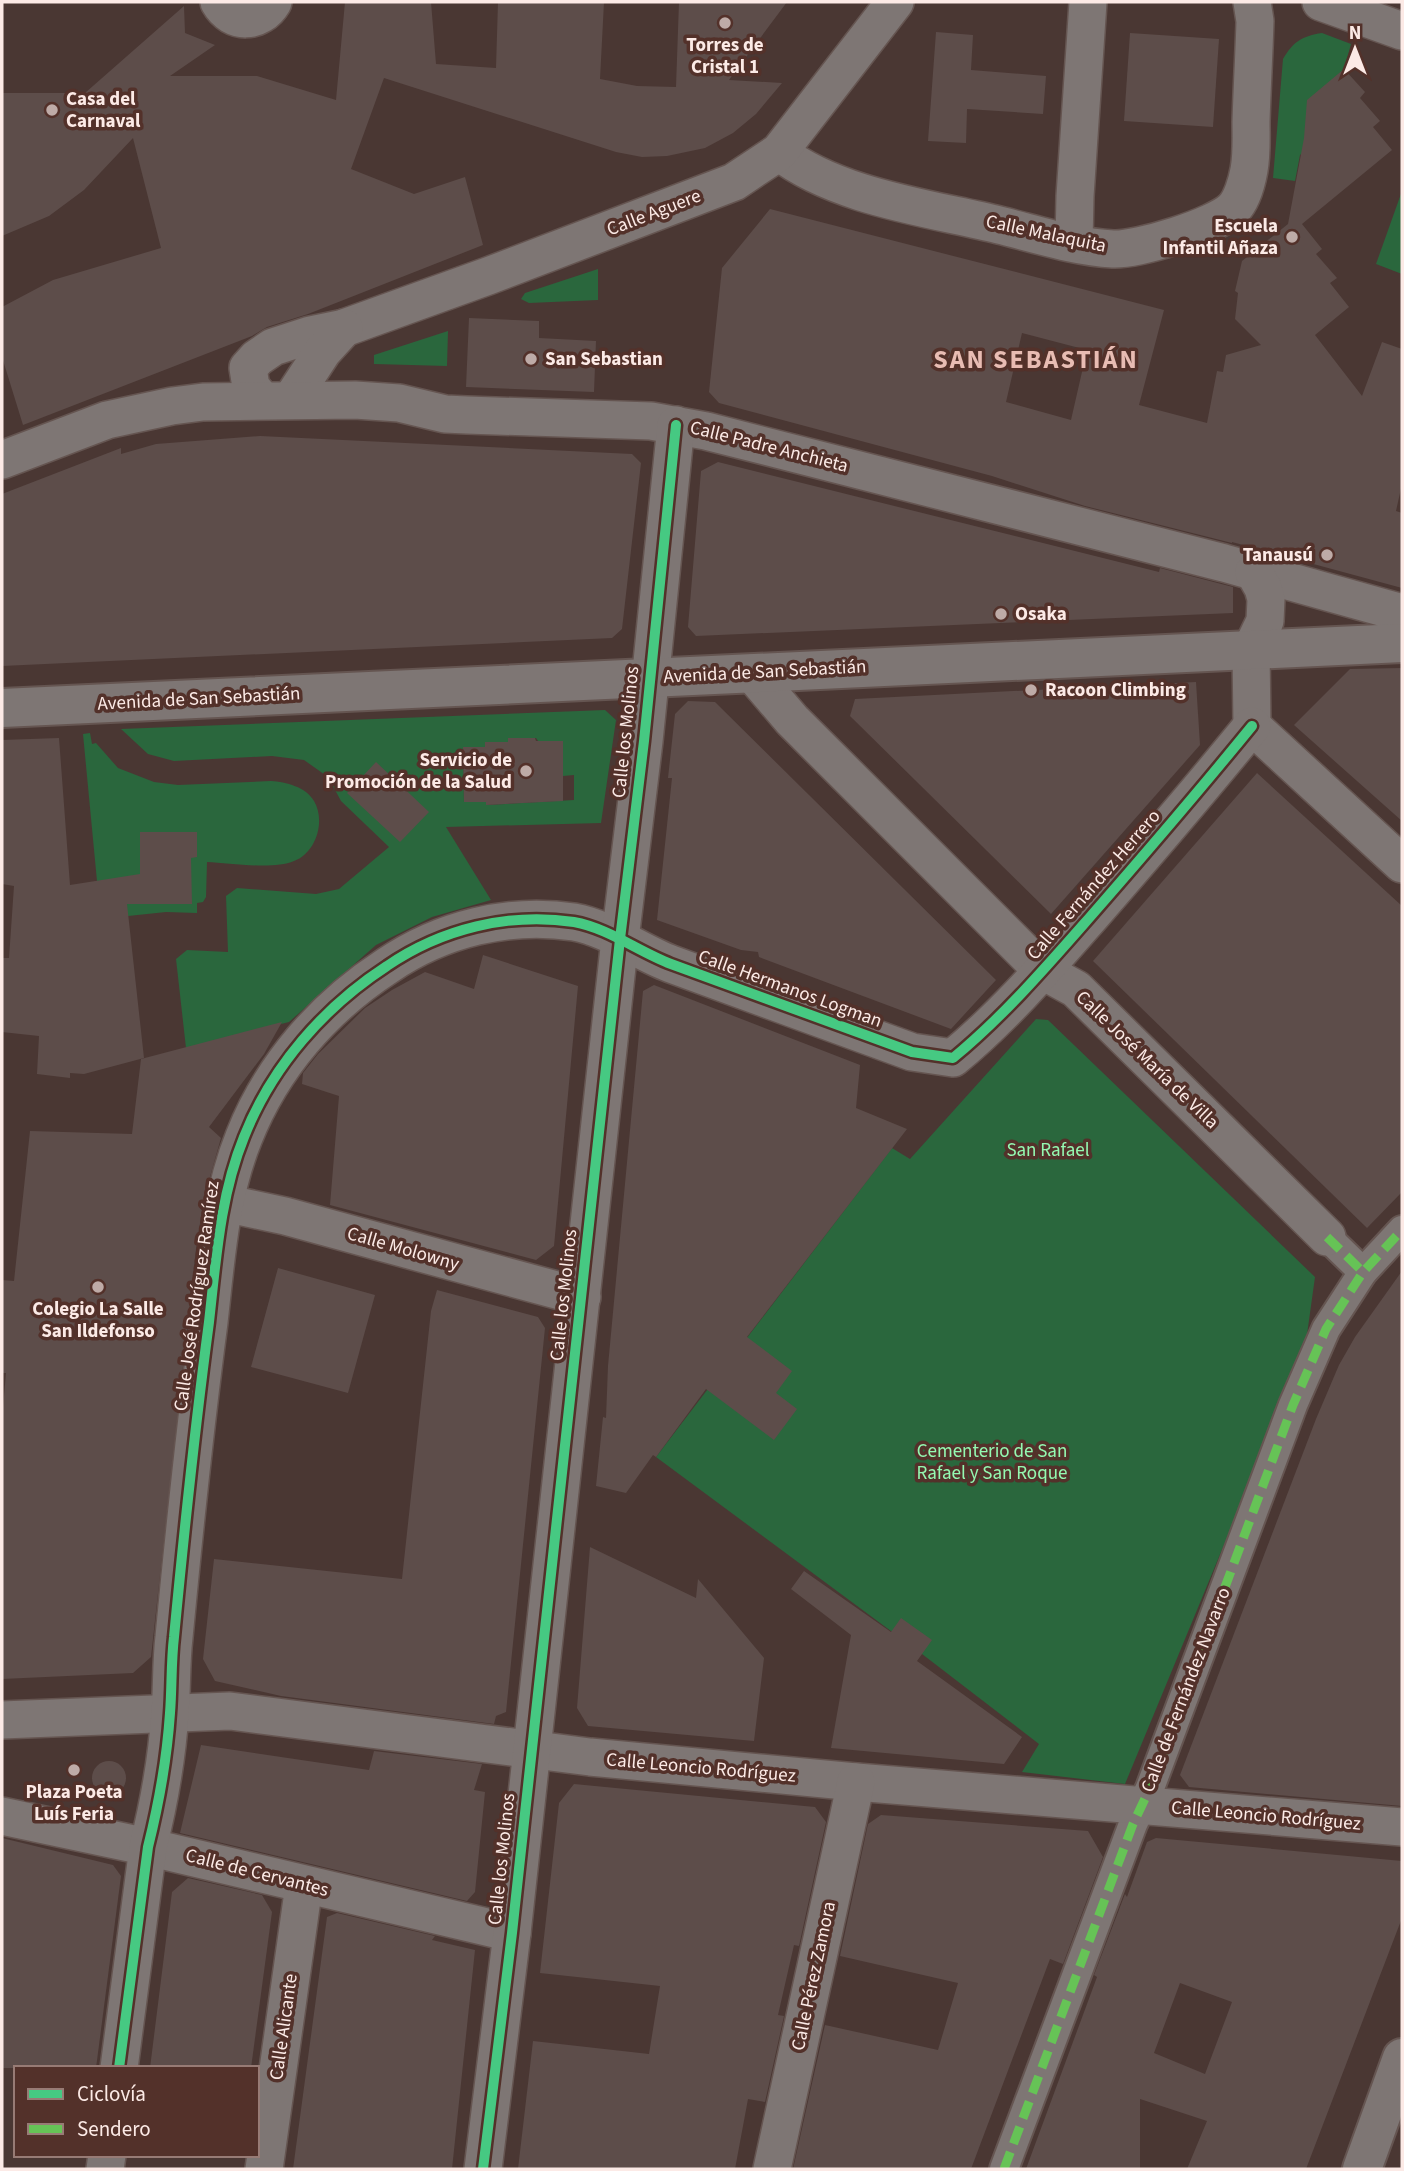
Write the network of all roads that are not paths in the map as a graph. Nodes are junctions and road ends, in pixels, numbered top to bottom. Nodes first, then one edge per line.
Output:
1 (219, 2) edge
2 (273, 2) edge
3 (895, 2) edge
4 (1088, 2) edge
5 (1252, 2) edge
6 (1321, 2) edge
7 (1402, 31) edge
8 (779, 152) junction
9 (1074, 243) junction
10 (344, 328) junction
11 (276, 400) junction
12 (676, 425) junction
13 (2, 460) edge
14 (1254, 572) junction
15 (1402, 613) edge
16 (1402, 643) edge
17 (1251, 650) junction
18 (752, 673) junction
19 (650, 678) junction
20 (2, 708) edge
21 (1252, 726) junction
22 (1402, 864) edge
23 (620, 939) junction
24 (1043, 971) junction
25 (953, 1058) joint
26 (224, 1203) junction
27 (1402, 1230) edge
28 (1326, 1237) joint
29 (1363, 1272) junction
30 (582, 1297) junction
31 (170, 1713) junction
32 (2, 1720) edge
33 (531, 1751) junction
34 (856, 1782) junction
35 (1141, 1806) junction
36 (2, 1816) edge
37 (1402, 1827) edge
38 (148, 1847) junction
39 (304, 1885) junction
40 (512, 1933) junction
41 (1402, 2058) edge
42 (119, 2066) edge
43 (264, 2169) edge
44 (483, 2169) edge
45 (772, 2169) edge
46 (1004, 2169) edge
47 (1362, 2169) edge

1 - 2 street
3 - 8 street, Calle Aguere
4 - 9 street
5 - 9 street, Calle Malaquita
6 - 7 street
8 - 9 street, Calle Malaquita
8 - 10 street, Calle Aguere
10 - 11 street, Calle Aguere
10 - 11 street, Calle Aguere
11 - 12 street, Calle Padre Anchieta
11 - 13 street, Calle Padre Anchieta
12 - 14 street, Calle Padre Anchieta
12 - 19 street, Calle los Molinos
14 - 15 street, Calle Padre Anchieta
14 - 17 street
16 - 17 street, Avenida de San Sebastián
17 - 18 street, Avenida de San Sebastián
17 - 21 street
18 - 19 street, Avenida de San Sebastián
18 - 24 street, Calle José María de Villa
19 - 20 street, Avenida de San Sebastián
19 - 23 street, Calle los Molinos
21 - 22 street
21 - 24 street, Calle Fernández Herrero
23 - 25 street, Calle Hermanos Logman
23 - 26 street, Calle José Rodríguez Ramírez
23 - 30 street, Calle los Molinos
24 - 25 street, Calle Fernández Herrero
24 - 28 street, Calle José María de Villa
26 - 30 street, Calle Molowny
26 - 31 street, Calle José Rodríguez Ramírez
27 - 29 street, Calle de Fernández Navarro
28 - 29 street, Calle José María de Villa
29 - 35 street, Calle de Fernández Navarro
30 - 33 street, Calle los Molinos
31 - 32 street, Calle Leoncio Rodríguez
31 - 33 street, Calle Leoncio Rodríguez
31 - 38 street, Calle José Rodríguez Ramírez
33 - 34 street, Calle Leoncio Rodríguez
33 - 40 street, Calle los Molinos
34 - 35 street, Calle Leoncio Rodríguez
34 - 45 street, Calle Pérez Zamora
35 - 37 street, Calle Leoncio Rodríguez
35 - 46 street, Calle de Fernández Navarro
36 - 38 street, Calle de Cervantes
38 - 39 street, Calle de Cervantes
38 - 42 street, Calle José Rodríguez Ramírez
39 - 40 street, Calle de Cervantes
39 - 43 street, Calle Alicante
40 - 44 street, Calle los Molinos
41 - 47 street

